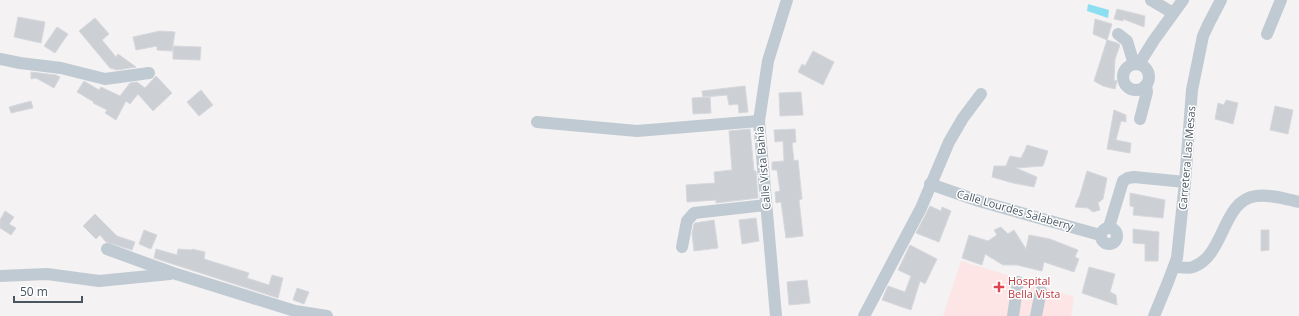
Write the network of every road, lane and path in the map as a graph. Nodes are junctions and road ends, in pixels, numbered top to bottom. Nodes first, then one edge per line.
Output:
1 (787, 0) edge
2 (1151, 0) edge
3 (1183, 0) edge
4 (1221, 0) edge
5 (1281, 0) edge
6 (1173, 13) junction
7 (1118, 34) dead end
8 (1267, 34) dead end
9 (0, 59) edge
10 (1136, 64) junction
11 (149, 74) dead end
12 (1146, 85) junction
13 (981, 94) dead end
14 (1140, 119) dead end
15 (759, 121) junction
16 (537, 122) dead end
17 (1185, 182) junction
18 (930, 184) junction
19 (1299, 202) edge
20 (766, 205) junction
21 (682, 246) dead end
22 (107, 249) dead end
23 (1175, 267) junction
24 (173, 273) junction
25 (0, 276) edge
26 (1018, 282) dead end
27 (1041, 291) dead end
28 (327, 316) edge
29 (776, 316) edge
30 (864, 316) edge
31 (1013, 316) edge
32 (1036, 316) edge
33 (1154, 316) edge

1 - 15 street, Calle Vista Bahía
2 - 6 street
3 - 6 street
4 - 17 street, Carretera Las Mesas
5 - 8 street
6 - 10 street
7 - 10 street
9 - 11 street
10 - 12 street
10 - 12 street
12 - 14 street
13 - 18 street
15 - 16 street
15 - 20 street, Calle Vista Bahía
17 - 18 street, Calle Lourdes Salaberry
17 - 23 street, Carretera Las Mesas
18 - 30 street
19 - 23 street
20 - 21 street
20 - 29 street, Calle Vista Bahía
22 - 24 street
23 - 33 street, Carretera Las Mesas
24 - 25 street
24 - 28 street
26 - 31 street
27 - 32 street

